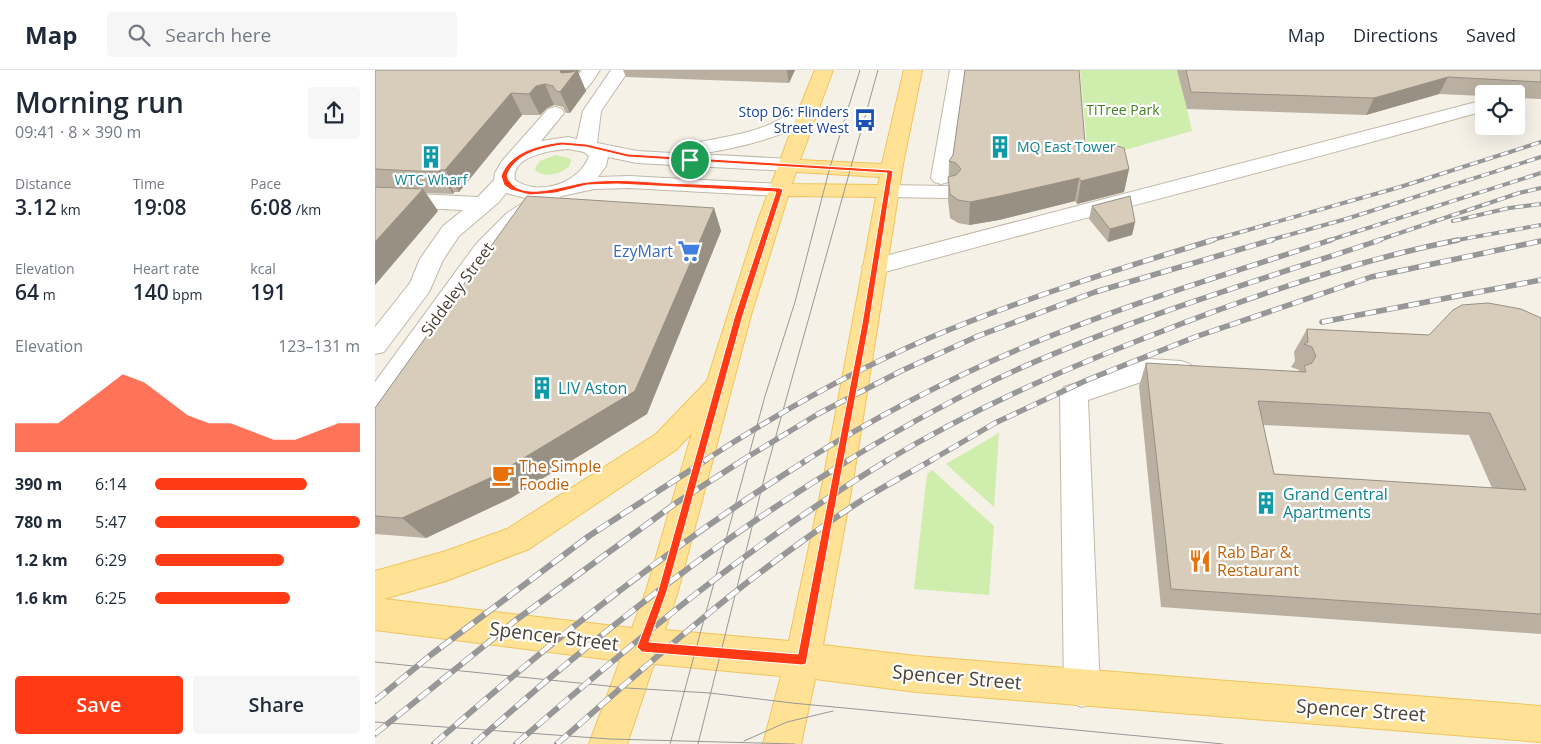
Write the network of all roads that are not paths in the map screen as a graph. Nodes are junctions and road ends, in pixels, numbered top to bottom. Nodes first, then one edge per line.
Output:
1 (591, 70) edge
2 (620, 70) edge
3 (824, 70) edge
4 (913, 70) edge
5 (959, 70) edge
6 (577, 88) edge
7 (1475, 108) edge
8 (555, 112) edge
9 (807, 112) junction
10 (590, 147) junction
11 (637, 157) junction
12 (789, 165) junction
13 (507, 172) junction
14 (888, 181) junction
15 (561, 189) junction
16 (780, 190) junction
17 (375, 199) edge
18 (483, 204) junction
19 (874, 267) junction
20 (375, 345) edge
21 (1209, 373) edge
22 (720, 384) junction
23 (375, 403) edge
24 (375, 586) edge
25 (375, 614) edge
26 (642, 647) junction
27 (802, 660) junction
28 (1082, 689) junction
29 (1541, 724) edge
30 (608, 744) edge
31 (781, 744) edge

1 - 6 street
2 - 10 street
3 - 9 main road
4 - 14 main road
5 - 14 street
7 - 19 street
8 - 13 street, Siddeley Street
9 - 11 street
9 - 12 main road
10 - 11 street
10 - 13 street
10 - 15 street, Siddeley Street
11 - 12 street
12 - 14 main road
12 - 16 main road
13 - 15 street
13 - 18 street, Siddeley Street
14 - 16 main road
14 - 19 main road
15 - 16 street
15 - 23 street, Siddeley Street
16 - 22 main road
17 - 18 street
18 - 20 street, Siddeley Street
19 - 27 main road
21 - 28 street
22 - 24 main road
22 - 26 main road
25 - 26 main road, Spencer Street
26 - 27 main road, Spencer Street
26 - 30 main road
27 - 28 main road, Spencer Street
27 - 31 main road
28 - 29 main road, Spencer Street

